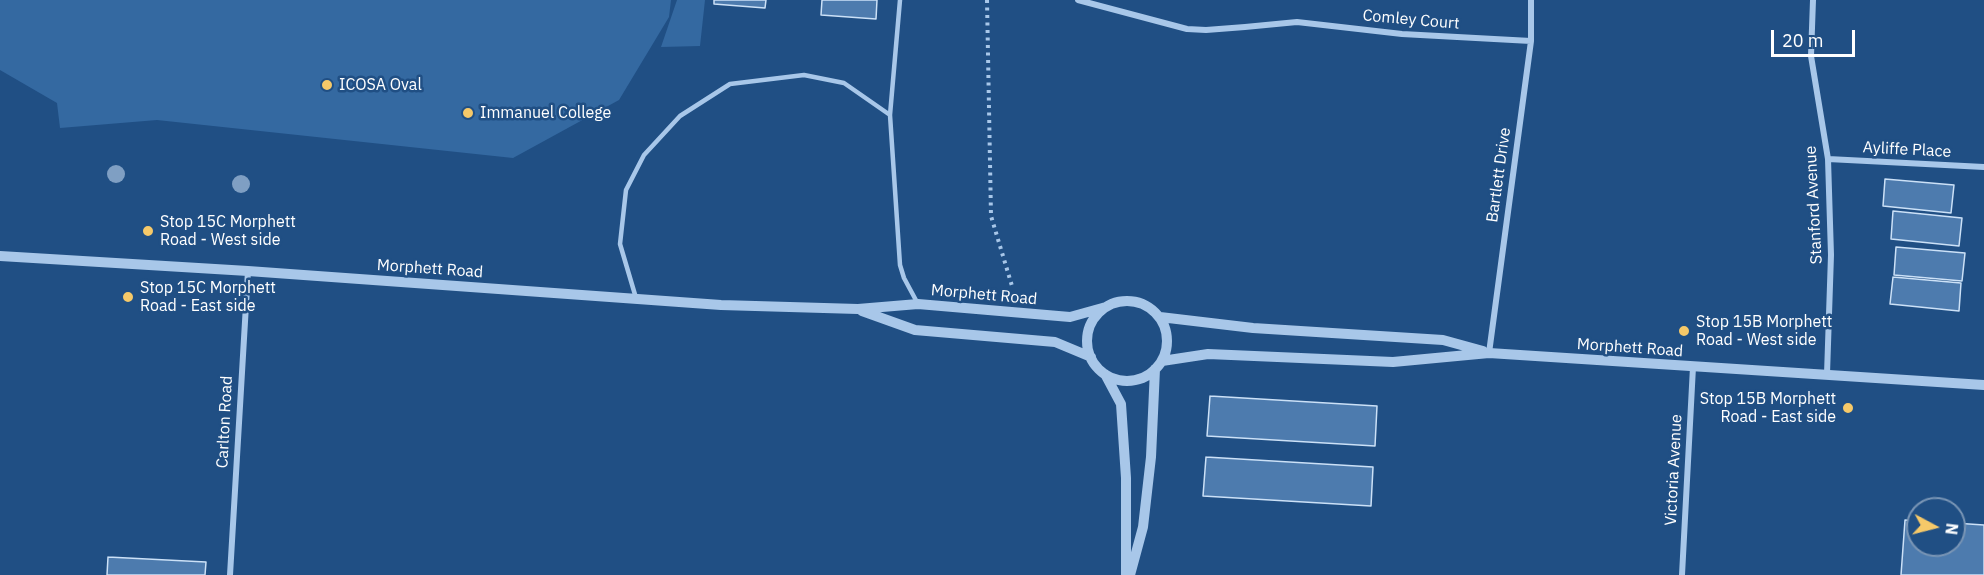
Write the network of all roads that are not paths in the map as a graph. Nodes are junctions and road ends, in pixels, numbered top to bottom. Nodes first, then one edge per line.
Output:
1 (900, 0) edge
2 (1078, 0) edge
3 (1531, 0) edge
4 (1813, 0) edge
5 (1531, 41) junction
6 (890, 115) junction
7 (1828, 159) junction
8 (1984, 167) edge
9 (0, 256) edge
10 (248, 271) junction
11 (636, 298) junction
12 (918, 304) junction
13 (1106, 307) junction
14 (858, 309) junction
15 (1160, 317) junction
16 (1489, 353) junction
17 (1091, 357) junction
18 (1158, 365) junction
19 (1693, 367) junction
20 (1105, 374) junction
21 (1827, 374) junction
22 (1984, 385) edge
23 (230, 575) edge
24 (1128, 575) edge
25 (1682, 575) edge

1 - 6 lane
2 - 5 street, Comley Court
3 - 5 street, Bartlett Drive
4 - 7 street, Stanford Avenue
5 - 16 street, Bartlett Drive
6 - 11 lane
6 - 12 lane
7 - 8 street, Ayliffe Place
7 - 21 street, Stanford Avenue
9 - 10 street, Morphett Road
10 - 11 street, Morphett Road
10 - 23 street, Carlton Road
11 - 14 street, Morphett Road
12 - 13 street, Morphett Road
12 - 14 street, Morphett Road
13 - 15 street
13 - 17 street
14 - 17 street, Morphett Road
15 - 16 street, Morphett Road
15 - 18 street
16 - 18 street, Morphett Road
16 - 19 street, Morphett Road
17 - 20 street
18 - 20 street
18 - 24 street
19 - 21 street, Morphett Road
19 - 25 street, Victoria Avenue
20 - 24 street
21 - 22 street, Morphett Road

